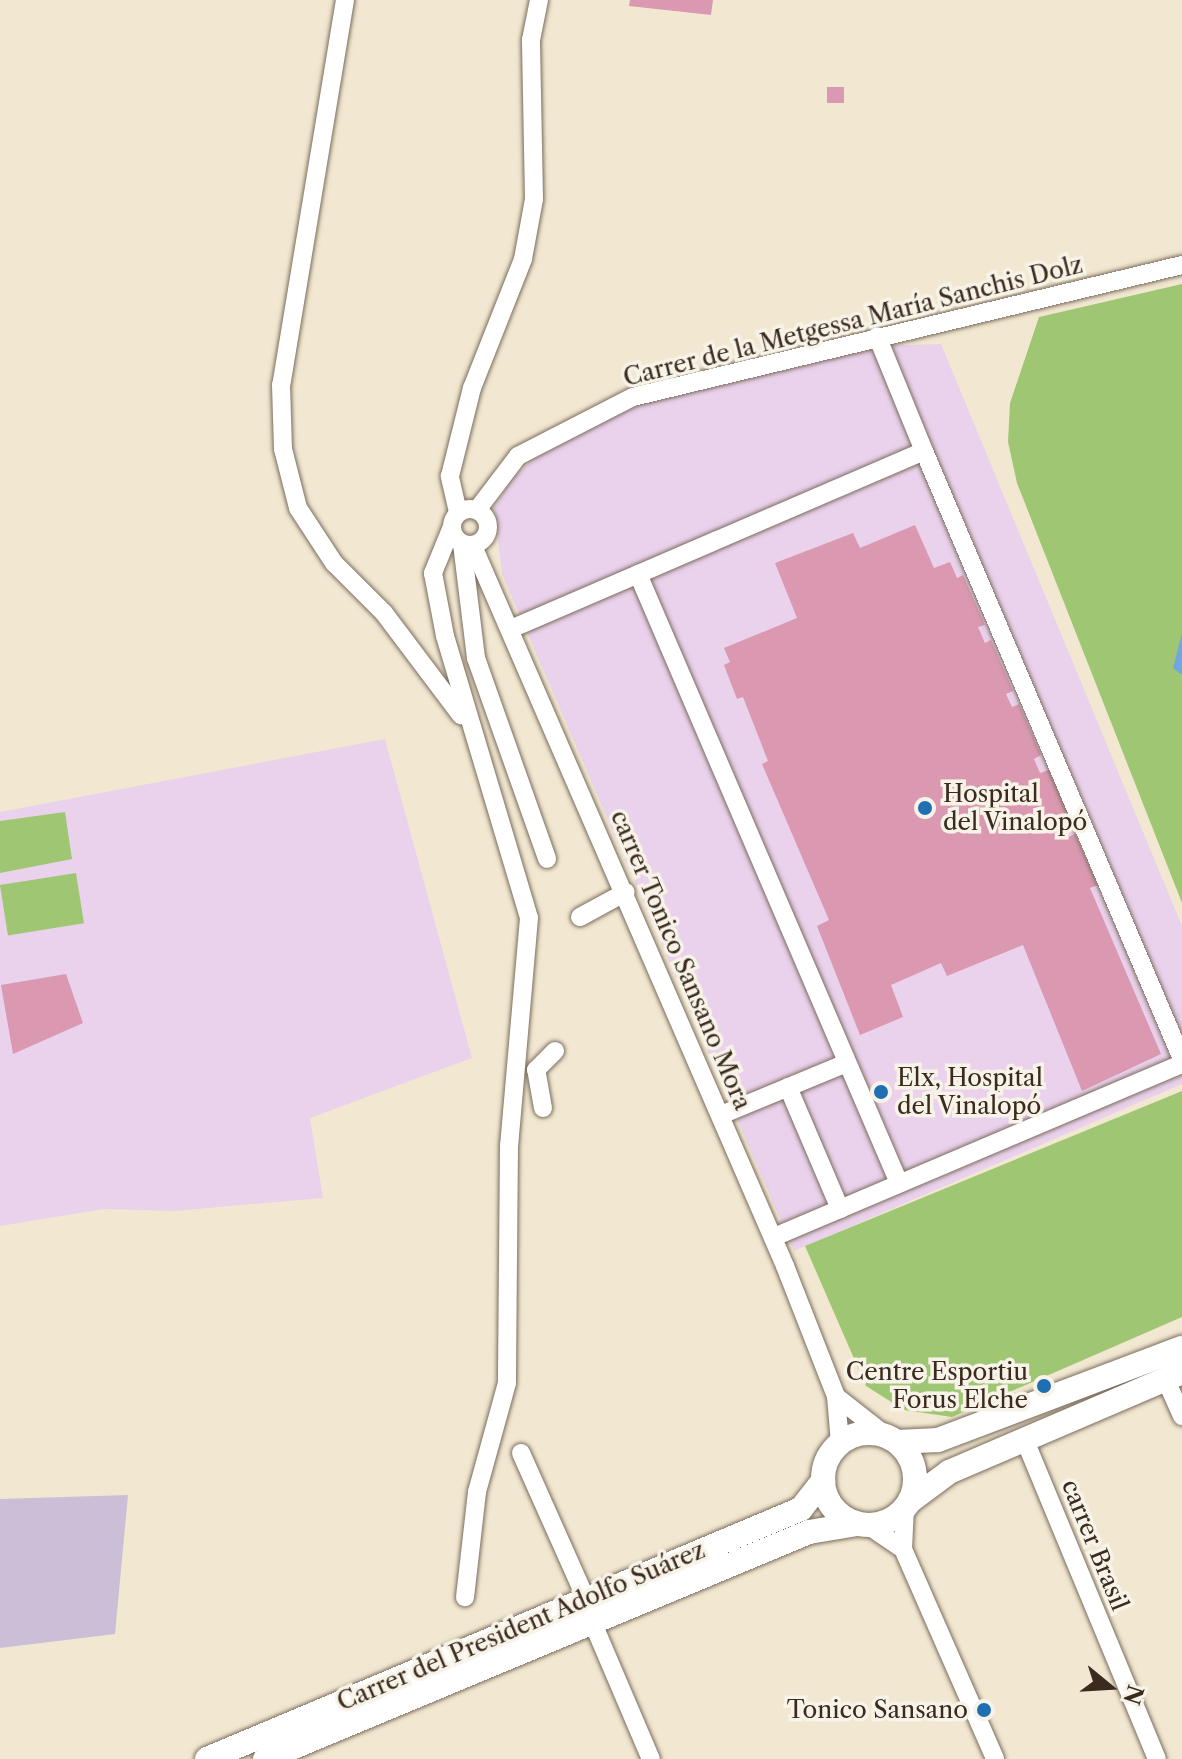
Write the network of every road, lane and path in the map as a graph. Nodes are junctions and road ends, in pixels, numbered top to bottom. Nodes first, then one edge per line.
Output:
1 (345, 0) edge
2 (539, 0) edge
3 (1182, 265) edge
4 (877, 336) junction
5 (924, 451) junction
6 (464, 528) junction
7 (638, 574) junction
8 (513, 628) junction
9 (465, 720) junction
10 (547, 859) dead end
11 (626, 892) junction
12 (580, 917) dead end
13 (555, 1051) dead end
14 (1182, 1061) edge
15 (844, 1064) junction
16 (788, 1087) junction
17 (543, 1108) dead end
18 (721, 1115) junction
19 (899, 1183) junction
20 (840, 1209) junction
21 (799, 1227) junction
22 (774, 1237) junction
23 (785, 1266) junction
24 (1182, 1348) edge
25 (1174, 1375) edge
26 (836, 1396) junction
27 (1182, 1416) edge
28 (1024, 1438) junction
29 (891, 1439) junction
30 (840, 1444) junction
31 (521, 1453) dead end
32 (823, 1481) junction
33 (907, 1504) junction
34 (862, 1524) junction
35 (903, 1549) junction
36 (465, 1597) dead end
37 (589, 1610) junction
38 (311, 1750) edge
39 (207, 1759) edge
40 (265, 1759) edge
41 (651, 1759) edge
42 (995, 1759) edge
43 (1157, 1759) edge

1 - 9 street
2 - 6 street
3 - 4 street, Carrer de la Metgessa María Sanchis Dolz
4 - 5 street
4 - 6 street, Carrer de la Metgessa María Sanchis Dolz
5 - 7 street
5 - 14 street
6 - 8 street, carrer Tonico Sansano Mora
6 - 9 street, Carrer de la Metgessa María Sanchis Dolz
6 - 10 street
7 - 8 street
7 - 15 street
8 - 11 street, carrer Tonico Sansano Mora
9 - 36 street
11 - 12 street
11 - 18 street, carrer Tonico Sansano Mora
13 - 17 street
14 - 19 street
15 - 16 street
15 - 19 street
16 - 18 street
16 - 20 street
18 - 22 street, carrer Tonico Sansano Mora
19 - 20 street
20 - 21 street
21 - 22 street
21 - 23 street
22 - 23 street, carrer Tonico Sansano Mora
23 - 26 street, carrer Tonico Sansano Mora
24 - 29 main road
25 - 27 street
25 - 28 main road
26 - 29 street
26 - 30 street, carrer Tonico Sansano Mora
28 - 33 main road
28 - 43 street, carrer Brasil
29 - 30 main road
29 - 33 main road
30 - 32 main road
31 - 37 street
32 - 34 main road
32 - 37 main road, Carrer del President Adolfo Suárez
33 - 34 main road
33 - 35 street
34 - 35 street
34 - 37 main road, Carrer del President Adolfo Suárez
35 - 42 street
37 - 38 main road, Carrer del President Adolfo Suárez
37 - 39 main road, Carrer del President Adolfo Suárez
37 - 41 street
38 - 40 main road, Carrer del President Adolfo Suárez

